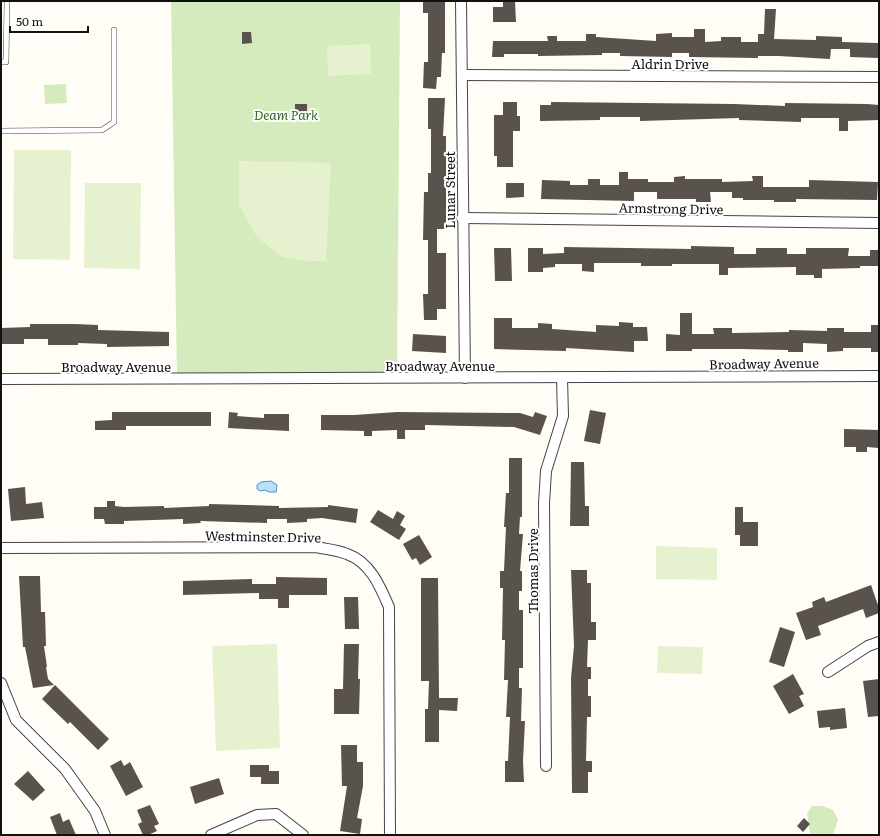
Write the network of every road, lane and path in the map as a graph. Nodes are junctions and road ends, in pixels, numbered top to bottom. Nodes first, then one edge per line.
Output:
1 (7, 1) edge
2 (461, 1) edge
3 (114, 30) dead end
4 (1, 62) edge
5 (462, 75) junction
6 (879, 77) edge
7 (1, 131) edge
8 (462, 218) junction
9 (879, 223) edge
10 (879, 376) edge
11 (465, 378) junction
12 (562, 378) junction
13 (1, 379) edge
14 (1, 548) edge
15 (879, 642) edge
16 (828, 672) dead end
17 (1, 684) edge
18 (546, 766) dead end
19 (105, 835) edge
20 (211, 835) edge
21 (303, 835) edge
22 (390, 835) edge

1 - 4 lane
2 - 5 street, Lunar Street
3 - 7 lane
5 - 6 street, Aldrin Drive
5 - 8 street, Lunar Street
8 - 9 street, Armstrong Drive
8 - 11 street, Lunar Street
10 - 12 street, Broadway Avenue
11 - 12 street, Broadway Avenue
11 - 13 street, Broadway Avenue
12 - 18 street, Thomas Drive
14 - 22 street, Westminster Drive
15 - 16 street
17 - 19 street
20 - 21 street

